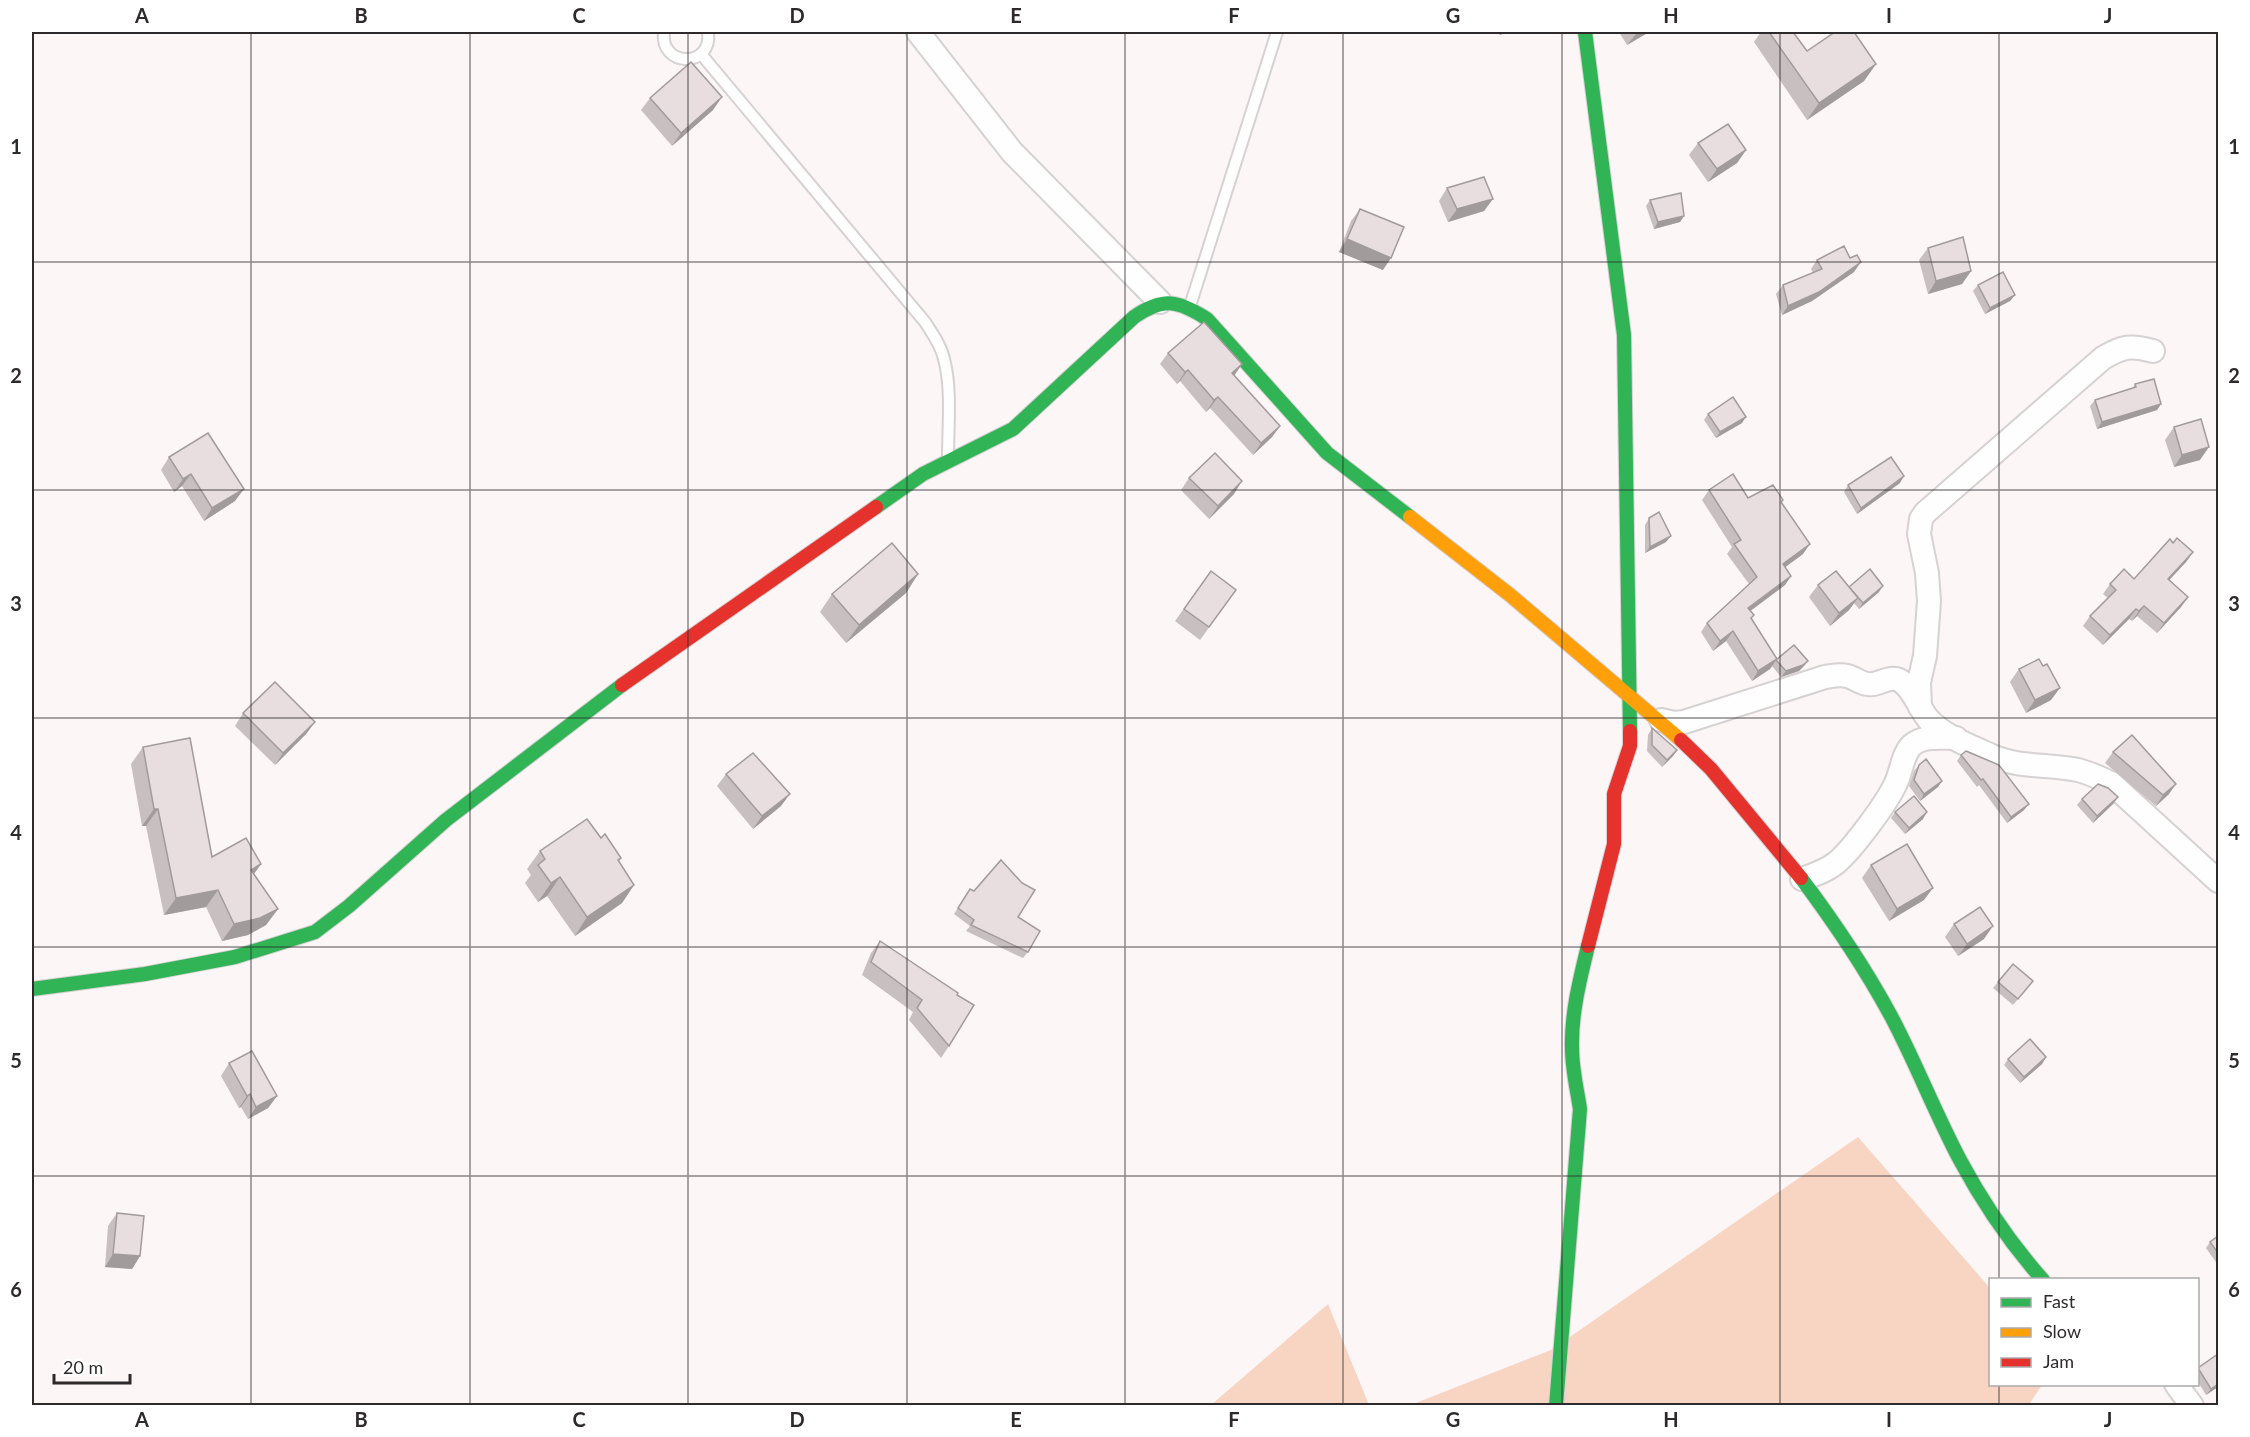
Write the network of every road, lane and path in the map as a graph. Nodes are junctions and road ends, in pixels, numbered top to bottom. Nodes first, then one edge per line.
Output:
1 (664, 32) edge
2 (708, 32) edge
3 (918, 32) edge
4 (1277, 32) edge
5 (1585, 32) edge
6 (701, 54) junction
7 (1160, 302) junction
8 (1189, 307) junction
9 (2153, 351) dead end
10 (948, 460) junction
11 (1629, 694) junction
12 (1920, 709) junction
13 (1661, 720) junction
14 (1956, 738) junction
15 (1802, 879) junction
16 (2218, 880) edge
17 (32, 989) edge
18 (2041, 1278) edge
19 (2177, 1386) edge
20 (1556, 1406) edge
21 (2192, 1406) edge

1 - 6 lane
2 - 6 lane
3 - 7 street
4 - 8 lane
5 - 11 street
6 - 10 lane
7 - 8 street
7 - 10 street
8 - 11 street
9 - 12 street
10 - 17 street
11 - 13 street
11 - 20 street
12 - 13 street
12 - 14 street
13 - 15 street
14 - 15 street
14 - 16 street
15 - 18 street
19 - 21 street

